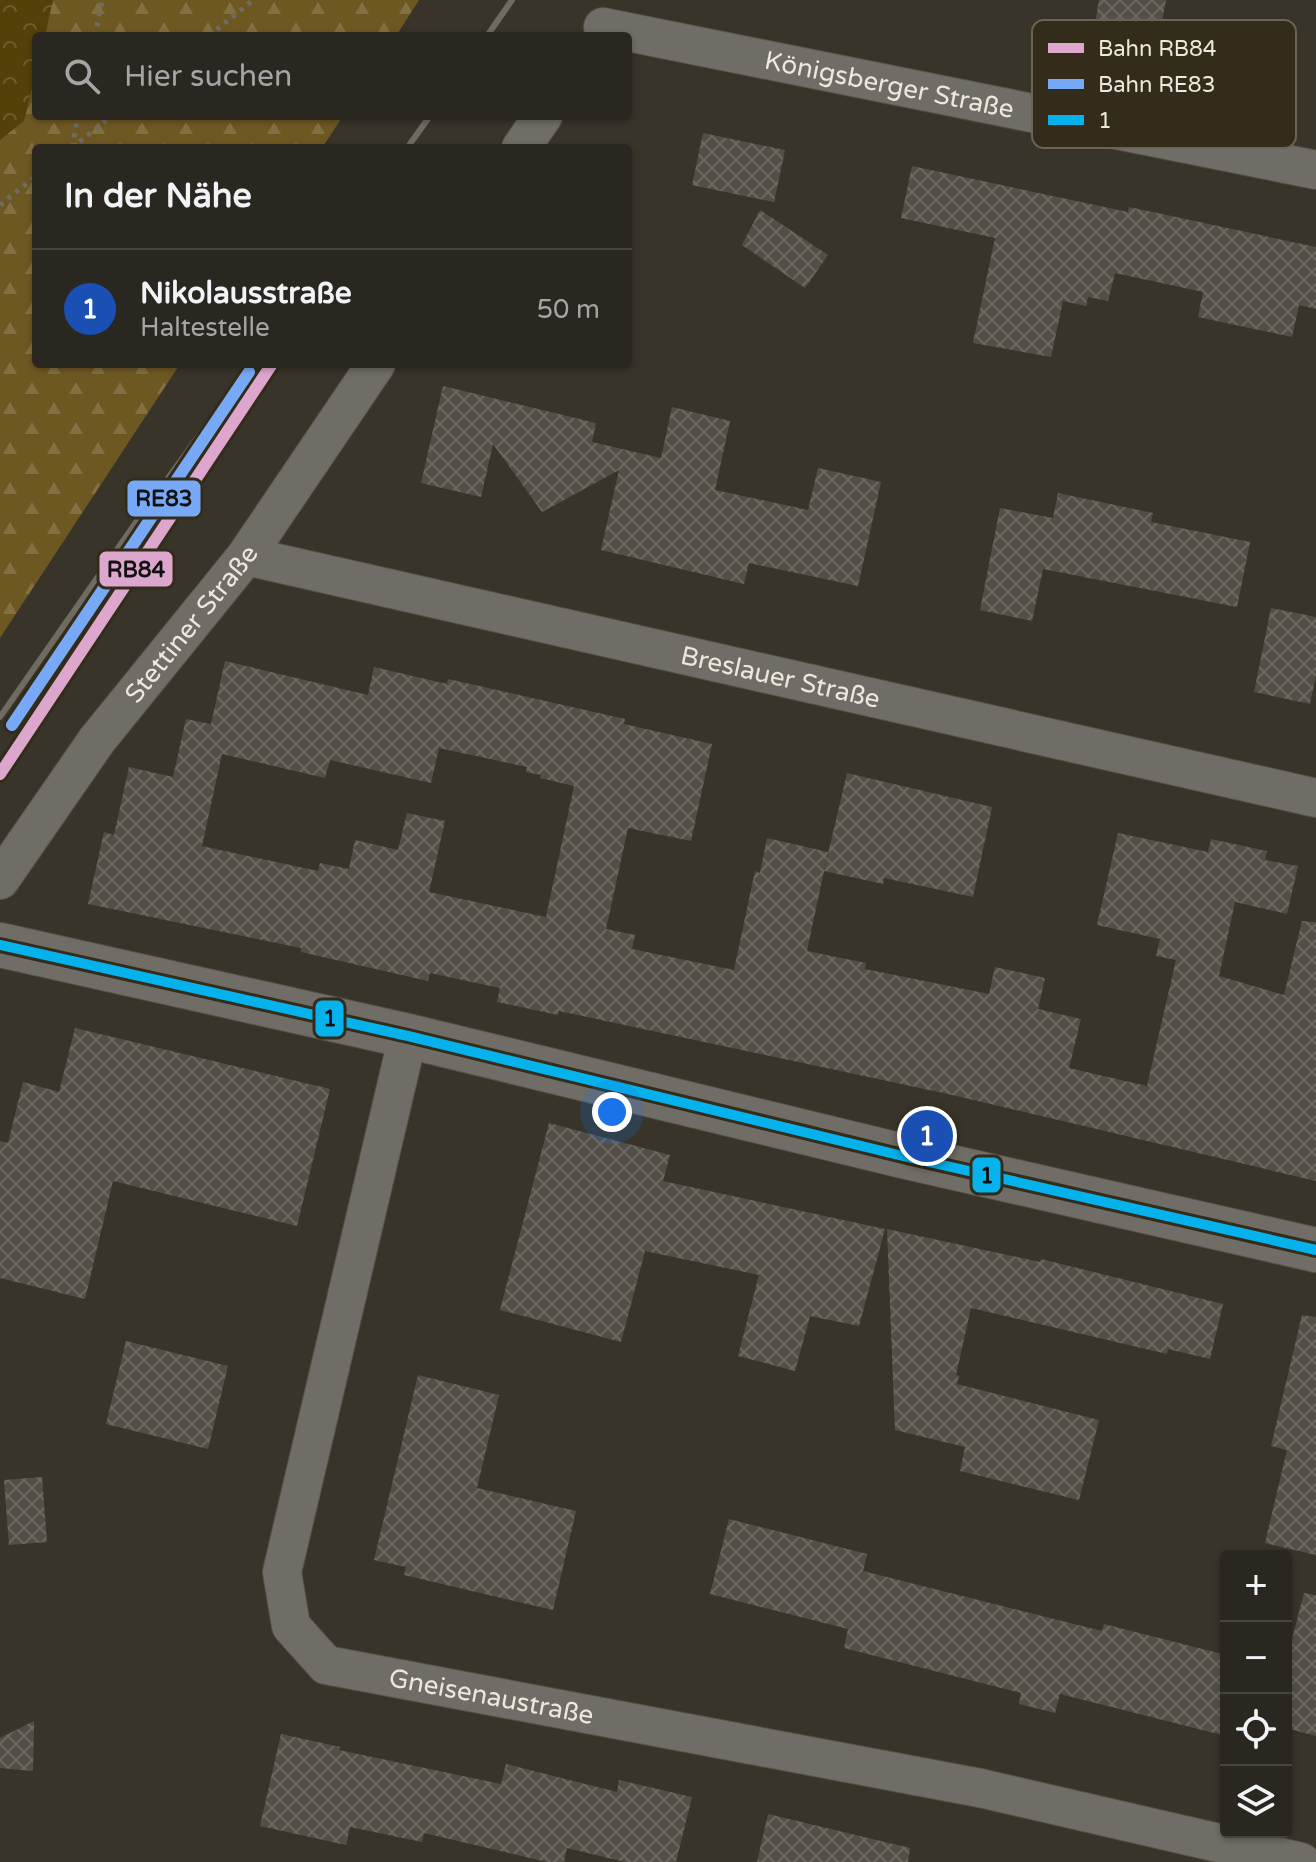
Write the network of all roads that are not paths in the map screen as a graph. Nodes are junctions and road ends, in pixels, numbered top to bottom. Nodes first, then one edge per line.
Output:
1 (607, 21) edge
2 (1032, 110) edge
3 (540, 120) edge
4 (524, 144) edge
5 (1211, 148) edge
6 (1316, 170) edge
7 (373, 368) edge
8 (246, 556) junction
9 (1316, 798) edge
10 (0, 880) edge
11 (0, 945) edge
12 (408, 1036) junction
13 (1316, 1250) edge
14 (1301, 1862) edge

1 - 2 street, Königsberger Straße
3 - 4 street
5 - 6 street, Königsberger Straße
7 - 8 street, Stettiner Straße
8 - 9 street, Breslauer Straße
8 - 10 street, Stettiner Straße
11 - 12 street
12 - 13 street
12 - 14 street, Gneisenaustraße

